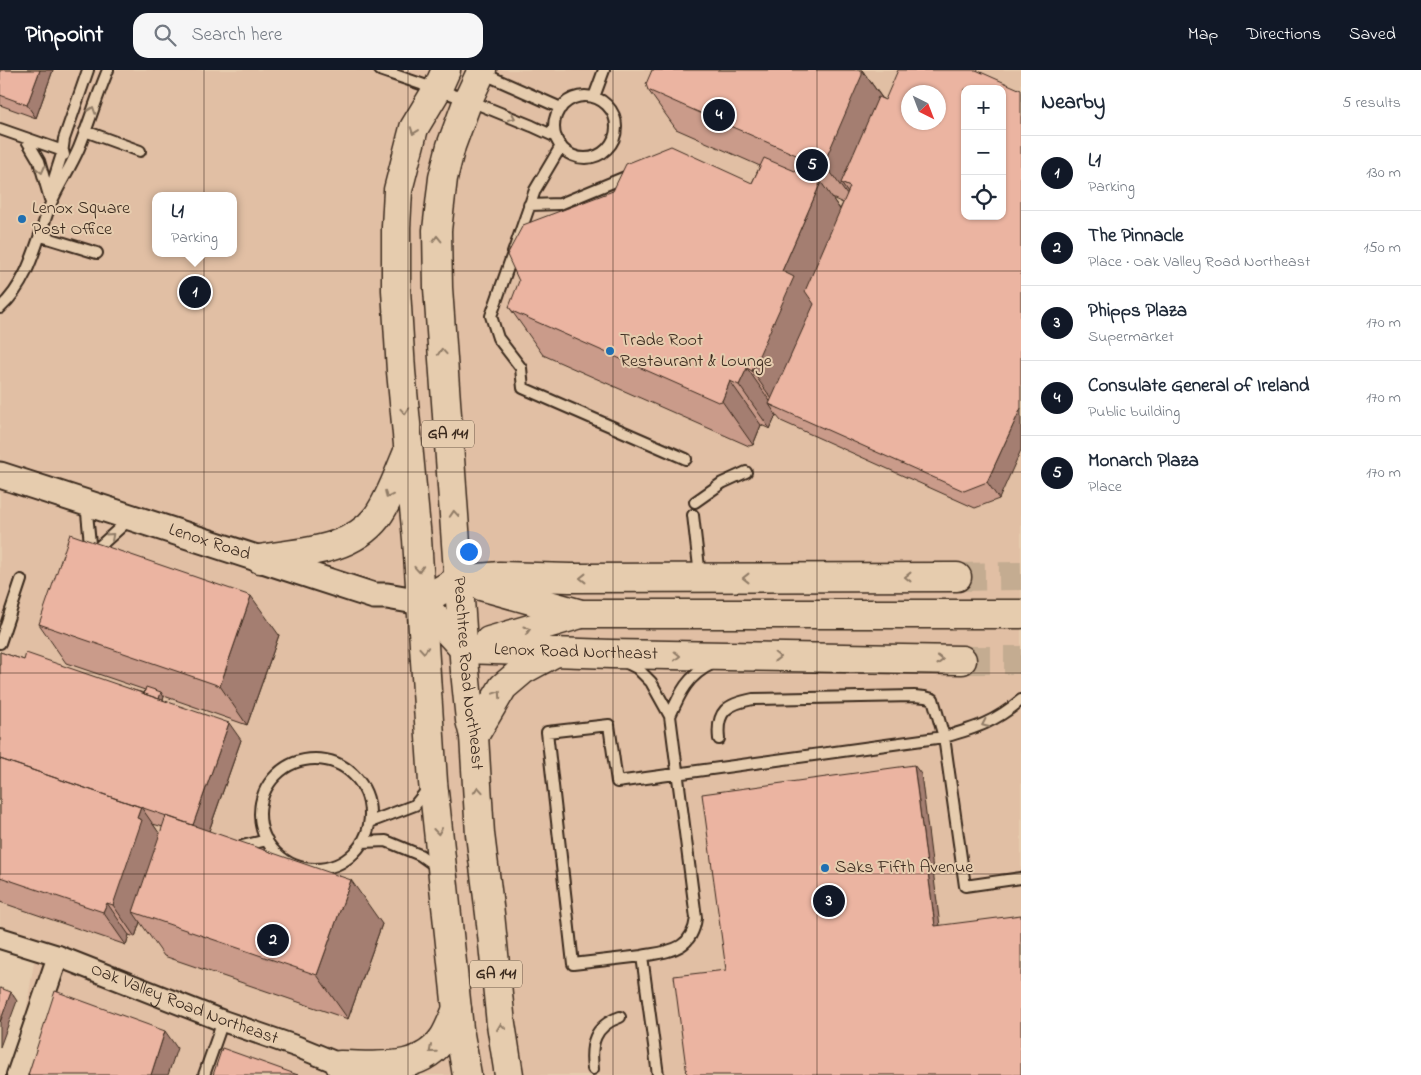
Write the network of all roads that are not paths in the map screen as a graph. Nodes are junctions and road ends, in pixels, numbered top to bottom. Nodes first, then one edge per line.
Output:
1 (88, 70) edge
2 (108, 70) edge
3 (380, 70) edge
4 (604, 70) edge
5 (479, 71) edge
6 (442, 79) edge
7 (594, 97) junction
8 (468, 100) junction
9 (560, 108) junction
10 (0, 129) edge
11 (85, 131) junction
12 (26, 139) junction
13 (558, 142) junction
14 (63, 151) junction
15 (140, 151) dead end
16 (68, 171) junction
17 (640, 171) edge
18 (51, 202) junction
19 (530, 204) junction
20 (41, 236) junction
21 (97, 253) dead end
22 (0, 308) edge
23 (409, 451) junction
24 (686, 459) dead end
25 (746, 472) dead end
26 (0, 475) edge
27 (86, 502) junction
28 (695, 502) dead end
29 (693, 515) dead end
30 (132, 518) junction
31 (260, 559) junction
32 (957, 577) tunnel mouth
33 (700, 578) junction
34 (21, 580) dead end
35 (458, 580) junction
36 (421, 602) junction
37 (580, 614) junction
38 (1021, 614) edge
39 (0, 643) edge
40 (464, 649) junction
41 (556, 652) junction
42 (611, 654) junction
43 (729, 656) junction
44 (962, 660) tunnel mouth
45 (1021, 700) edge
46 (670, 716) junction
47 (474, 736) junction
48 (944, 737) junction
49 (719, 739) dead end
50 (677, 774) junction
51 (433, 782) junction
52 (370, 822) junction
53 (267, 840) junction
54 (362, 842) junction
55 (223, 851) edge
56 (444, 878) junction
57 (1021, 878) edge
58 (0, 938) edge
59 (58, 956) junction
60 (642, 956) junction
61 (457, 1009) junction
62 (620, 1017) dead end
63 (223, 1021) junction
64 (340, 1064) junction
65 (593, 1070) dead end
66 (17, 1075) edge
67 (204, 1075) edge
68 (368, 1075) edge
69 (467, 1075) edge
70 (509, 1075) edge
71 (658, 1075) edge

1 - 14 lane
11 -> 2 lane
3 - 6 lane
4 - 7 lane
5 - 8 main road, Peachtree Road Northeast / GA 141
5 - 9 lane
6 - 8 lane
6 -> 23 main road, GA 141
7 - 9 lane
7 - 13 lane
8 -> 13 lane
35 -> 8 main road, Peachtree Road Northeast / GA 141
9 - 13 lane
10 - 12 lane
11 - 15 lane
11 - 16 lane
12 - 14 lane
12 -> 18 lane
13 - 19 lane
14 - 16 lane
14 - 18 lane
16 - 18 lane
17 - 19 lane
18 - 20 lane
19 - 24 lane
20 - 21 lane
20 - 22 lane
23 -> 31 main road
23 -> 36 main road, GA 141
25 - 28 lane
26 - 27 street, Lenox Road
27 - 30 street, Lenox Road
27 -> 30 lane
29 - 33 lane
30 - 31 street, Lenox Road
31 - 36 street, Lenox Road
32 -> 33 main road
33 -> 35 main road
34 - 39 lane
35 - 36 main road
35 - 37 main road
35 - 40 main road, Peachtree Road Northeast / GA 141
36 - 40 main road
36 -> 51 main road, GA 141
37 - 38 main road
40 -> 37 main road
40 - 41 main road, Lenox Road Northeast
40 - 47 main road, Peachtree Road Northeast / GA 141
41 - 42 main road, Lenox Road Northeast
47 -> 41 main road
42 -> 43 main road, Lenox Road Northeast
42 - 46 lane
43 -> 44 main road, Lenox Road Northeast
43 - 46 lane
45 -> 48 lane
46 - 50 lane
70 -> 47 main road, Peachtree Road Northeast / GA 141
48 - 49 lane
48 - 50 lane
48 - 57 lane
50 - 60 lane
50 - 60 lane
51 - 52 lane
51 -> 56 main road, GA 141
52 - 53 lane
52 - 54 lane
53 - 54 lane
53 - 55 lane
54 - 56 lane
56 - 61 main road, GA 141
58 - 59 street, Oak Valley Road Northeast
59 - 63 street, Oak Valley Road Northeast
59 - 66 street
60 - 71 lane
61 -> 64 main road
61 - 69 main road, GA 141
62 - 65 lane
63 - 64 street, Oak Valley Road Northeast
63 - 67 lane
64 - 68 street, Oak Valley Road Northeast

